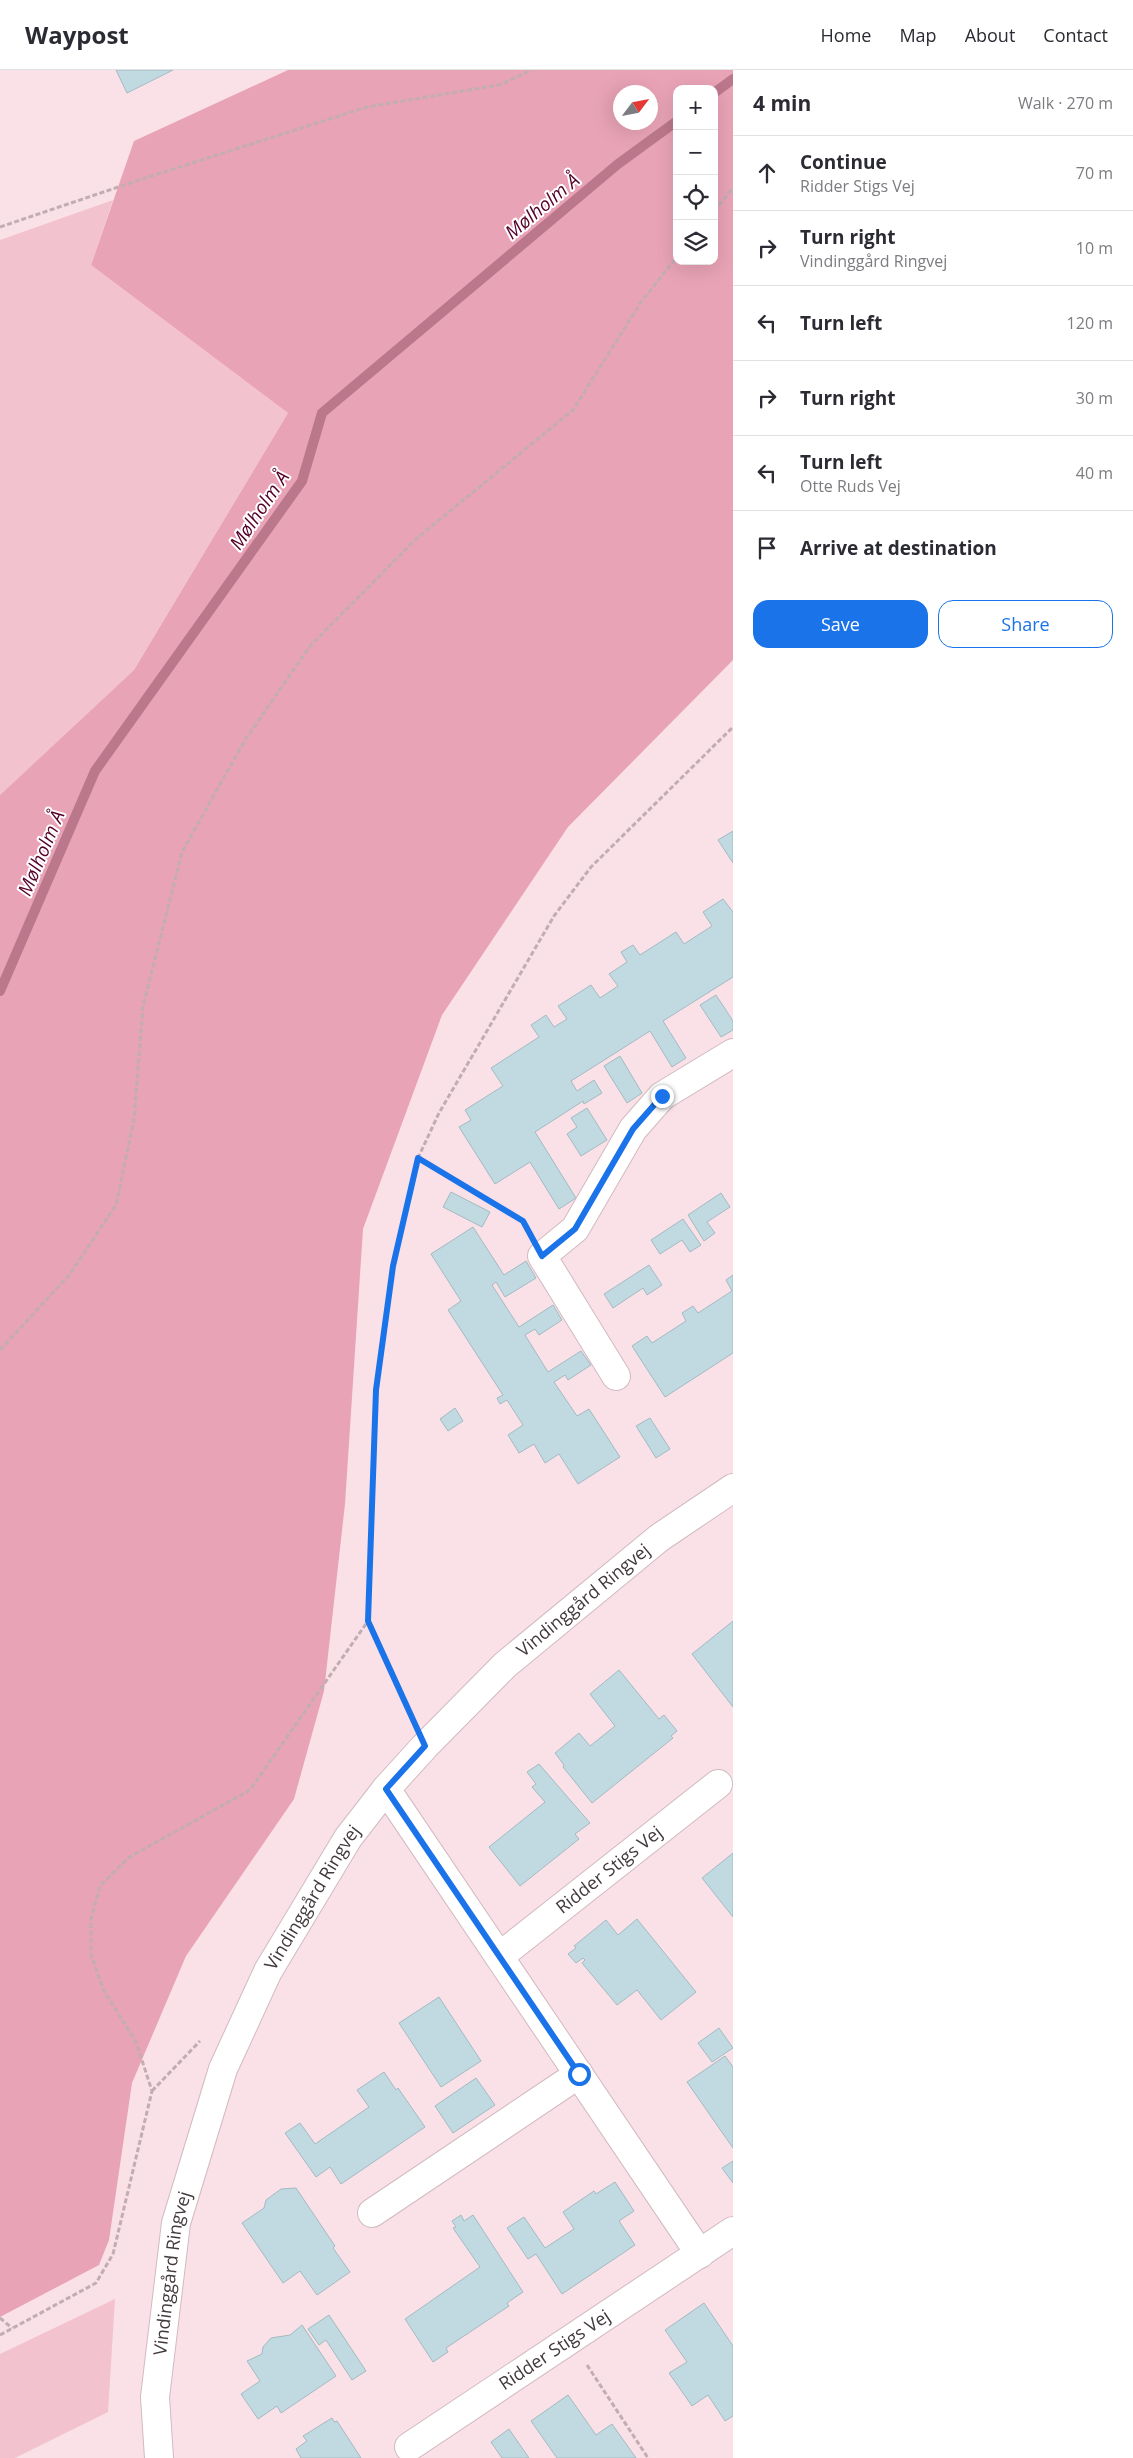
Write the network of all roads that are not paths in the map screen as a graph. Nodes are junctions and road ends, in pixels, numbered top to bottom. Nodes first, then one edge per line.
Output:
1 (733, 1053) edge
2 (616, 1376) dead end
3 (733, 1488) edge
4 (718, 1784) dead end
5 (386, 1789) junction
6 (500, 1956) junction
7 (579, 2074) junction
8 (372, 2213) dead end
9 (733, 2231) edge
10 (700, 2254) junction
11 (409, 2447) dead end
12 (159, 2458) edge

1 - 2 street
3 - 5 street, Vindinggård Ringvej
4 - 6 street, Ridder Stigs Vej
5 - 6 street
5 - 12 street, Vindinggård Ringvej
6 - 7 street
7 - 8 street
7 - 10 street
9 - 10 street, Ridder Stigs Vej
10 - 11 street, Ridder Stigs Vej

